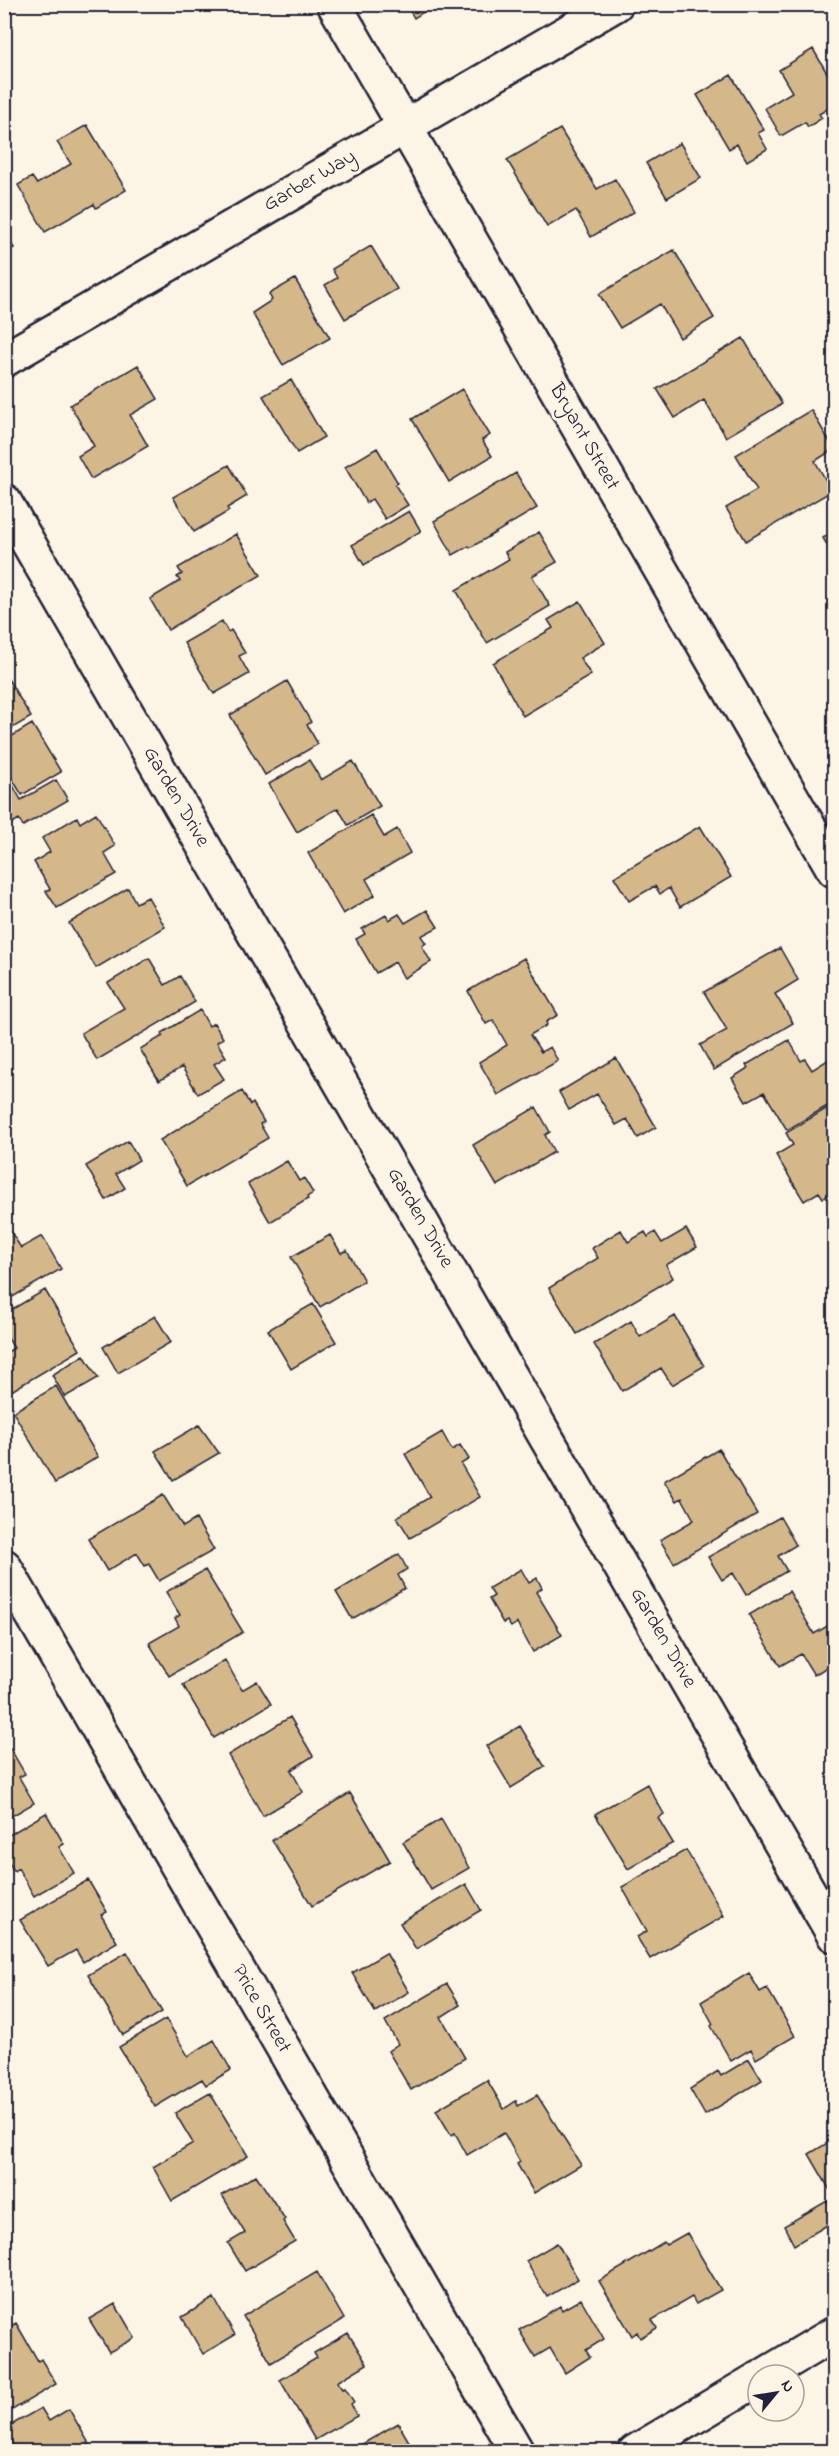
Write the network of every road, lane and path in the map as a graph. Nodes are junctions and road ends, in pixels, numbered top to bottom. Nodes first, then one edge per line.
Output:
1 (334, 4) edge
2 (616, 4) edge
3 (404, 126) junction
4 (4, 360) edge
5 (4, 501) edge
6 (834, 870) edge
7 (8, 1580) edge
8 (834, 1935) edge
9 (834, 2334) edge
10 (785, 2363) edge
11 (746, 2386) edge
12 (517, 2451) edge
13 (635, 2451) edge

1 - 3 street, Bryant Street
2 - 3 street, Garber Way
3 - 4 street, Garber Way
3 - 6 street, Bryant Street
5 - 8 street, Garden Drive
7 - 12 street, Price Street
9 - 10 street
11 - 13 street

